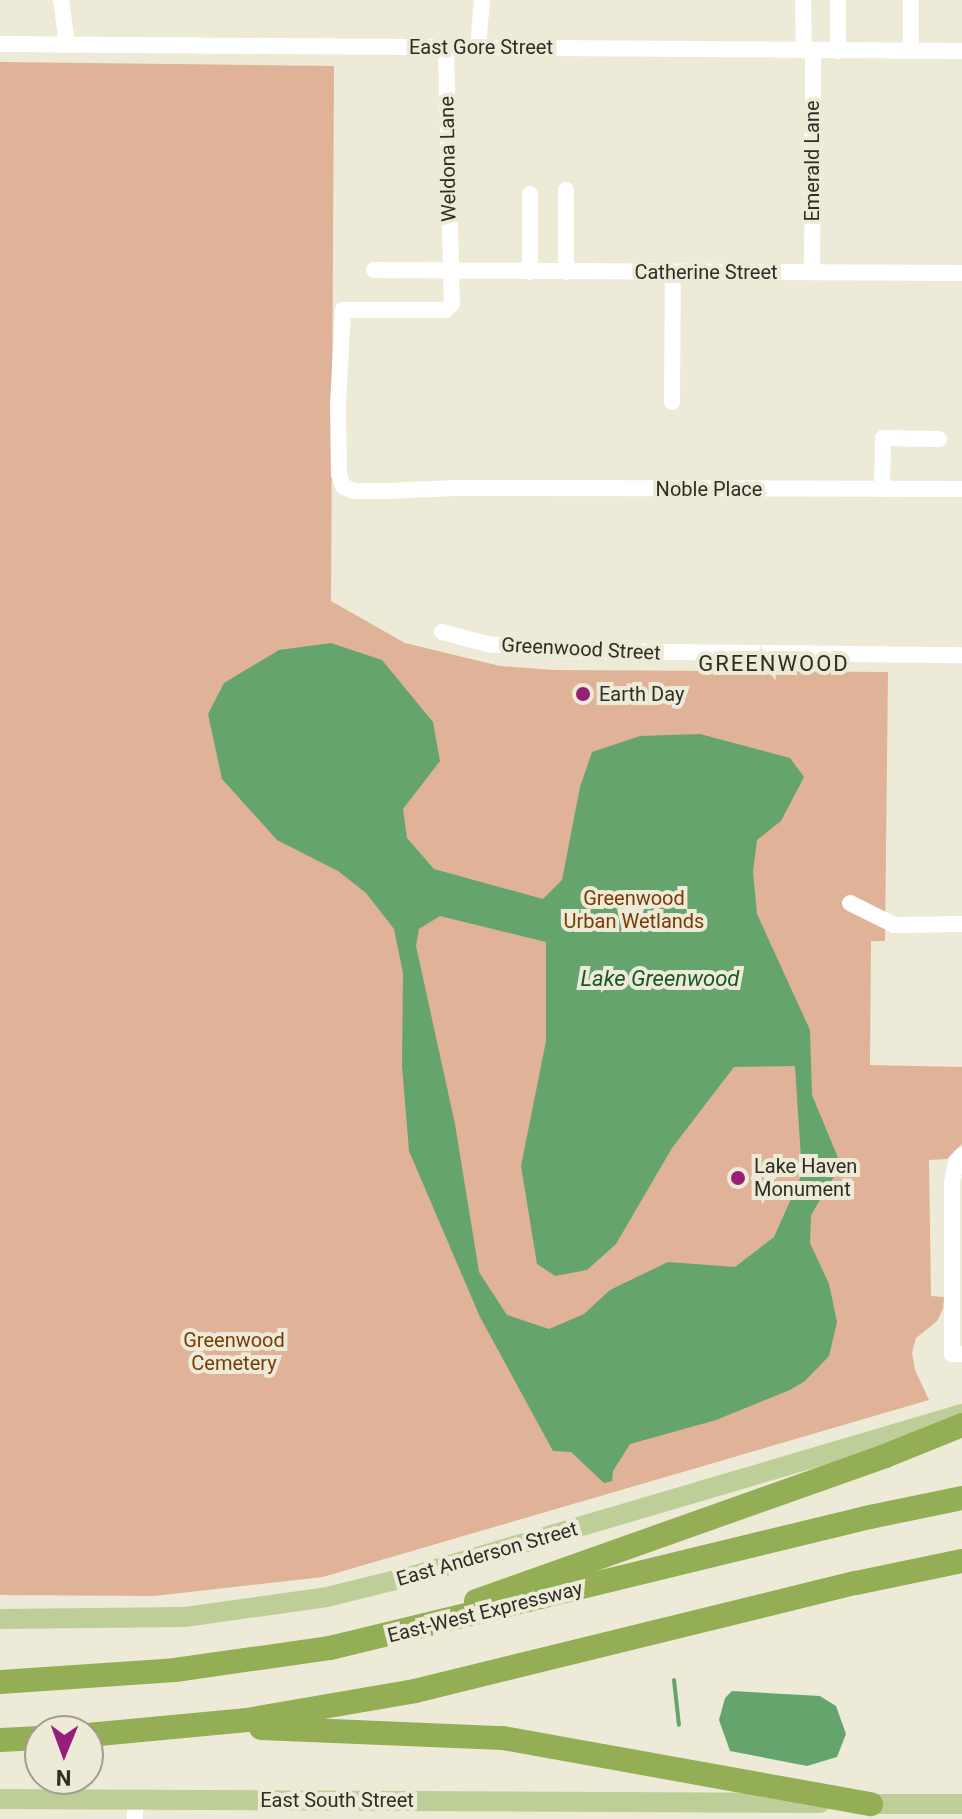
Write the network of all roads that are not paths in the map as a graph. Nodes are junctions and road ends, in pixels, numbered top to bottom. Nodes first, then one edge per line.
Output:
1 (61, 0) edge
2 (482, 0) edge
3 (803, 0) edge
4 (838, 0) edge
5 (911, 0) edge
6 (0, 44) edge
7 (67, 44) junction
8 (446, 47) junction
9 (478, 47) junction
10 (808, 50) junction
11 (838, 51) junction
12 (911, 51) junction
13 (962, 51) edge
14 (566, 190) dead end
15 (530, 194) dead end
16 (374, 270) dead end
17 (450, 271) junction
18 (530, 272) junction
19 (566, 272) junction
20 (673, 272) junction
21 (812, 272) junction
22 (962, 273) edge
23 (343, 310) joint
24 (672, 402) dead end
25 (939, 439) dead end
26 (882, 489) junction
27 (962, 489) edge
28 (442, 632) dead end
29 (962, 655) edge
30 (850, 903) dead end
31 (962, 924) edge
32 (960, 1157) edge
33 (957, 1354) edge
34 (962, 1414) edge
35 (962, 1425) edge
36 (962, 1498) edge
37 (962, 1561) edge
38 (0, 1619) edge
39 (376, 1638) junction
40 (0, 1680) edge
41 (191, 1726) junction
42 (104, 1734) edge
43 (24, 1739) edge
44 (0, 1740) edge
45 (0, 1799) edge
46 (871, 1804) junction
47 (962, 1804) edge
48 (135, 1809) edge
49 (418, 1810) edge
50 (778, 1811) edge

1 - 7 street
2 - 9 street
3 - 10 street, Emerald Lane
4 - 11 street
5 - 12 street
6 - 7 street, East Gore Street
7 - 8 street, East Gore Street
8 - 9 street, East Gore Street
8 - 17 street, Weldona Lane
9 - 10 street, East Gore Street
10 - 11 street, East Gore Street
10 - 21 street, Emerald Lane
11 - 12 street, East Gore Street
12 - 13 street, East Gore Street
14 - 19 street
15 - 18 street
16 - 17 street, Catherine Street
17 - 18 street, Catherine Street
17 - 23 street, Weldona Lane
18 - 19 street, Catherine Street
19 - 20 street, Catherine Street
20 - 21 street, Catherine Street
20 - 24 street
21 - 22 street, Catherine Street
23 - 26 street, Noble Place
25 - 26 street
26 - 27 street, Noble Place
28 - 29 street, Greenwood Street
30 - 31 street
32 - 33 street
34 - 38 main road, East Anderson Street
35 - 39 highway
36 - 39 highway, East-West Expressway
37 - 41 highway
39 - 40 highway, East-West Expressway
41 - 42 highway
41 - 46 highway
43 - 44 highway
45 - 48 main road, East South Street
46 - 47 main road, East South Street
46 - 50 main road, East South Street
48 - 49 main road, East South Street
49 - 50 main road, East South Street

